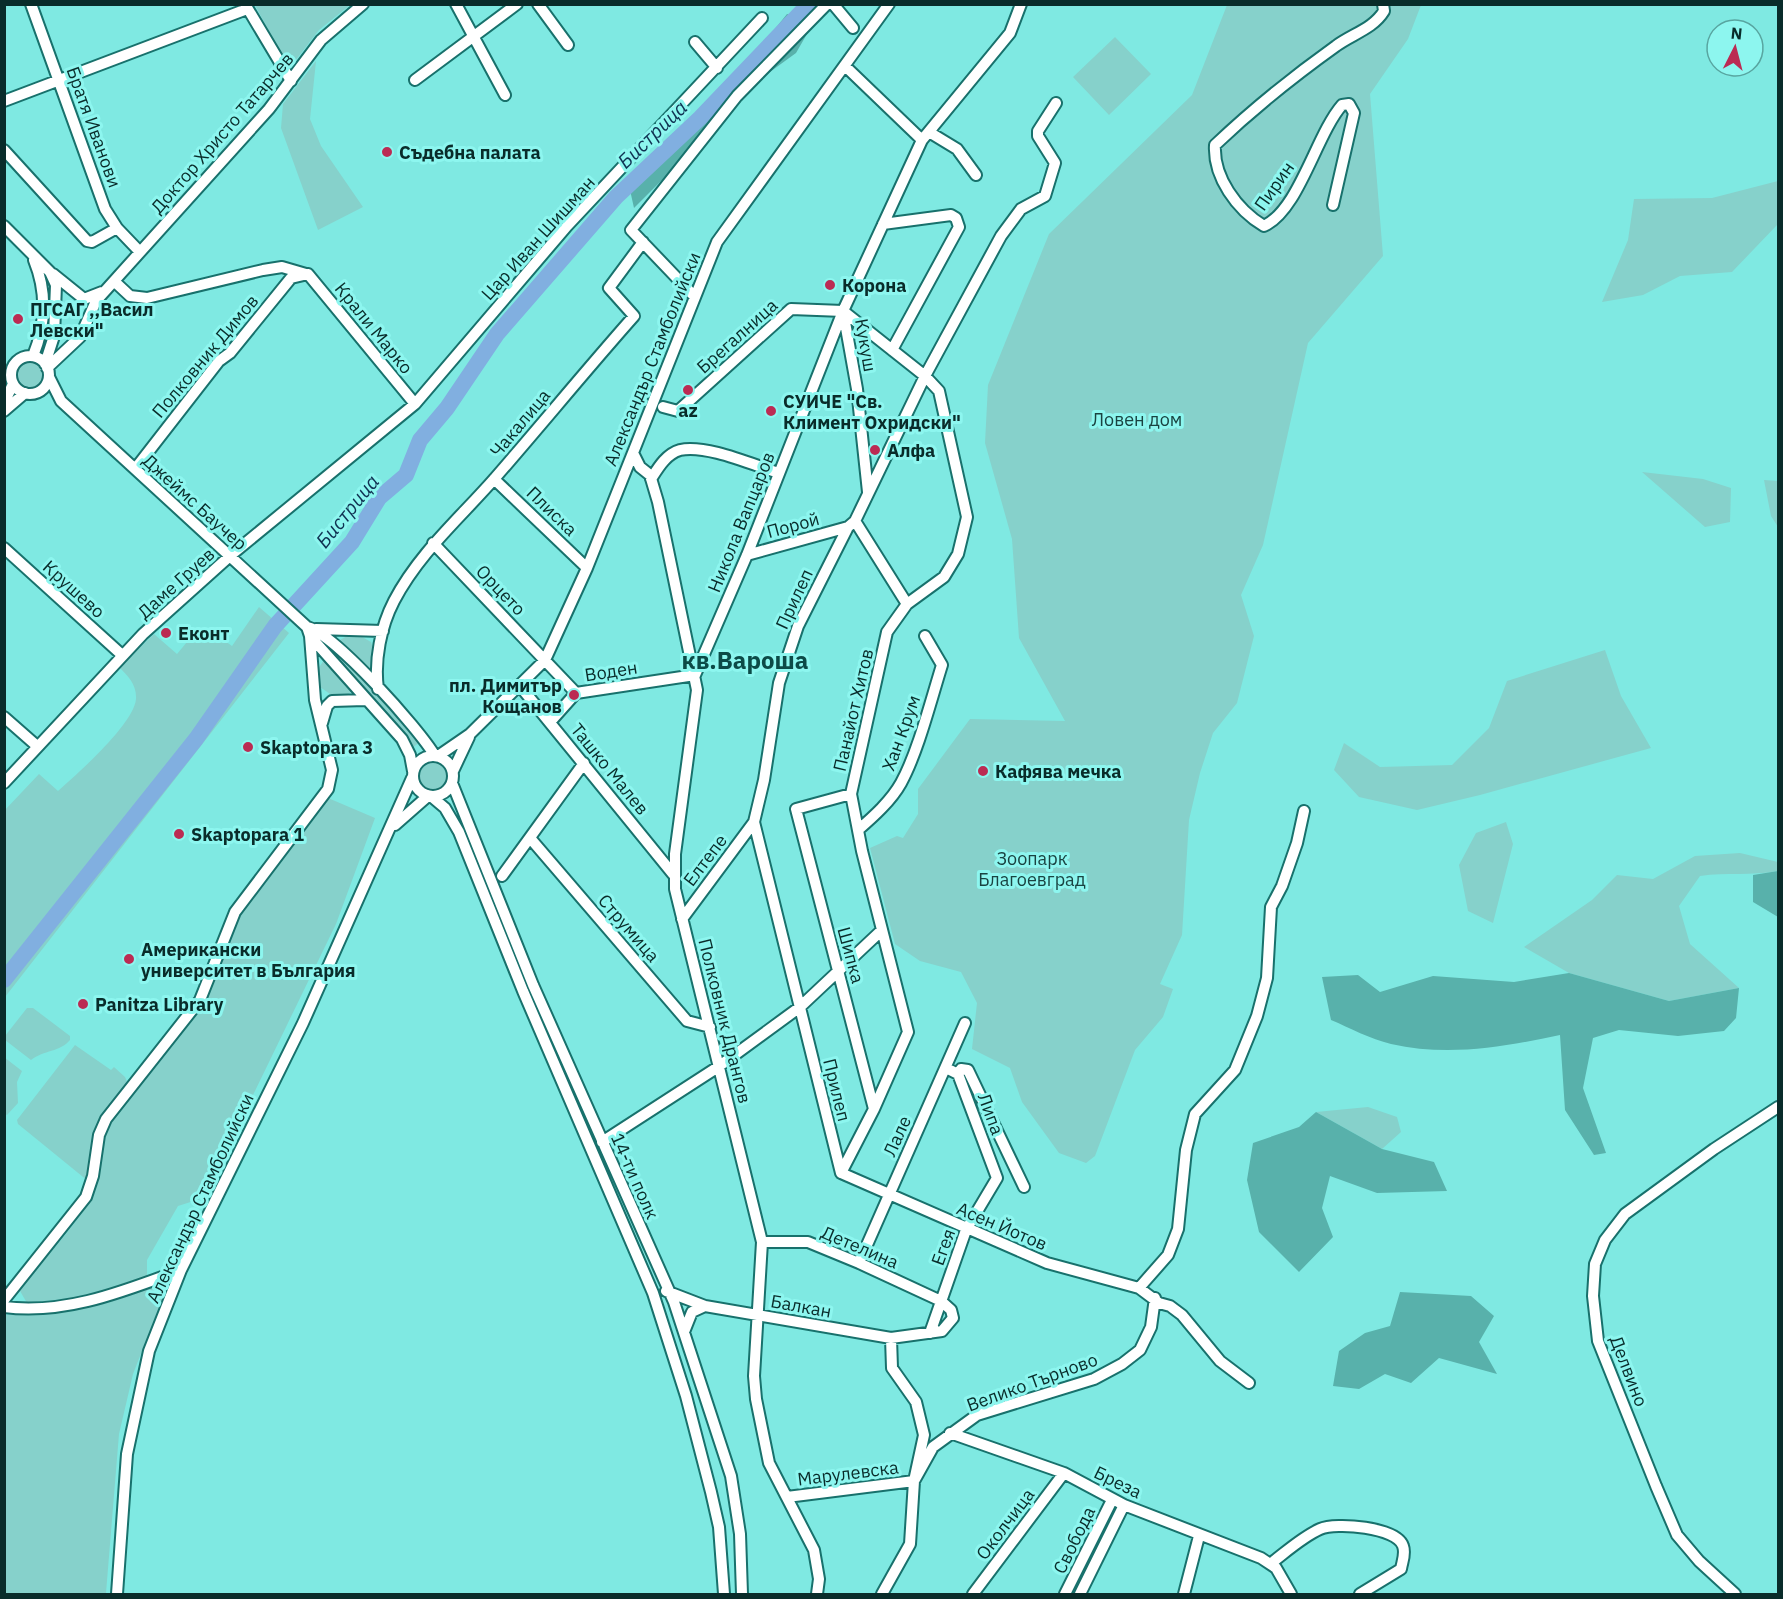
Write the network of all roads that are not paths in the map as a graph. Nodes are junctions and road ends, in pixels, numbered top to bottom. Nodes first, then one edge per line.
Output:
1 (31, 4) edge
2 (363, 4) edge
3 (456, 4) edge
4 (517, 4) edge
5 (538, 4) edge
6 (827, 4) edge
7 (833, 4) edge
8 (889, 4) edge
9 (1021, 4) edge
10 (1383, 4) edge
11 (246, 7) edge
12 (762, 18) dead end
13 (853, 28) dead end
14 (472, 39) junction
15 (695, 42) dead end
16 (568, 45) dead end
17 (845, 66) junction
18 (717, 68) junction
19 (59, 78) junction
20 (415, 80) dead end
21 (291, 81) junction
22 (504, 94) dead end
23 (4, 101) edge
24 (1056, 103) dead end
25 (926, 136) junction
26 (4, 150) edge
27 (976, 175) dead end
28 (1333, 205) dead end
29 (883, 224) junction
30 (4, 226) edge
31 (117, 228) junction
32 (643, 243) junction
33 (140, 252) junction
34 (33, 257) junction
35 (50, 272) junction
36 (308, 274) junction
37 (113, 285) junction
38 (695, 297) junction
39 (843, 311) junction
40 (892, 350) junction
41 (33, 356) junction
42 (47, 370) junction
43 (925, 376) junction
44 (13, 384) junction
45 (31, 393) junction
46 (61, 401) junction
47 (4, 403) edge
48 (415, 404) junction
49 (663, 407) dead end
50 (4, 411) edge
51 (633, 453) junction
52 (135, 469) junction
53 (779, 473) junction
54 (494, 479) junction
55 (651, 479) junction
56 (868, 492) junction
57 (851, 524) junction
58 (434, 543) junction
59 (4, 548) edge
60 (231, 555) junction
61 (747, 555) junction
62 (587, 568) junction
63 (907, 604) junction
64 (355, 630) junction
65 (311, 631) junction
66 (382, 631) junction
67 (925, 636) dead end
68 (332, 643) junction
69 (325, 652) junction
70 (122, 655) junction
71 (378, 660) junction
72 (545, 660) junction
73 (695, 675) junction
74 (313, 680) junction
75 (520, 686) junction
76 (378, 688) junction
77 (576, 693) junction
78 (336, 700) junction
79 (365, 700) junction
80 (4, 717) edge
81 (551, 721) junction
82 (321, 726) junction
83 (470, 734) junction
84 (37, 746) junction
85 (437, 756) junction
86 (584, 763) junction
87 (453, 771) junction
88 (413, 775) junction
89 (4, 783) edge
90 (452, 783) junction
91 (851, 794) junction
92 (430, 796) junction
93 (1304, 811) dead end
94 (754, 822) junction
95 (858, 830) junction
96 (385, 837) junction
97 (530, 838) junction
98 (673, 874) junction
99 (502, 876) dead end
100 (682, 919) junction
101 (882, 930) junction
102 (838, 970) junction
103 (800, 1007) junction
104 (965, 1023) dead end
105 (710, 1027) junction
106 (718, 1067) junction
107 (945, 1068) junction
108 (958, 1074) junction
109 (1779, 1107) edge
110 (874, 1109) junction
111 (602, 1142) junction
112 (841, 1173) junction
113 (997, 1178) joint
114 (1024, 1187) dead end
115 (889, 1195) junction
116 (966, 1230) junction
117 (762, 1242) junction
118 (859, 1263) junction
119 (181, 1270) junction
120 (1139, 1288) junction
121 (669, 1290) junction
122 (653, 1293) junction
123 (1155, 1298) junction
124 (4, 1300) edge
125 (940, 1301) junction
126 (705, 1306) junction
127 (4, 1307) edge
128 (756, 1315) junction
129 (684, 1332) junction
130 (930, 1333) junction
131 (891, 1338) junction
132 (1249, 1383) dead end
133 (950, 1433) junction
134 (1064, 1473) junction
135 (914, 1481) junction
136 (787, 1497) junction
137 (1112, 1500) junction
138 (1124, 1505) junction
139 (1199, 1536) junction
140 (1270, 1564) junction
141 (117, 1594) edge
142 (724, 1594) edge
143 (742, 1594) edge
144 (818, 1594) edge
145 (882, 1594) edge
146 (973, 1594) edge
147 (1065, 1594) edge
148 (1080, 1594) edge
149 (1184, 1594) edge
150 (1291, 1594) edge
151 (1360, 1594) edge
152 (1735, 1594) edge

1 - 19 street, Братя Иванови
2 - 21 street, Доктор Христо Татарчев
3 - 14 street
4 - 14 street
5 - 16 street
6 - 32 street
7 - 13 street
8 - 17 street, Александър Стамболийски
9 - 25 street, Никола Вапцаров
10 - 28 street, Пирин
11 - 19 street
11 - 21 street
12 - 18 street, Цар Иван Шишман
14 - 20 street
14 - 22 street
15 - 18 street
17 - 25 street
17 - 38 street, Александър Стамболийски
18 - 48 street, Цар Иван Шишман
19 - 23 street
19 - 31 street, Братя Иванови
21 - 33 street, Доктор Христо Татарчев
24 - 43 street, Прилеп
25 - 27 street
25 - 29 street, Никола Вапцаров
26 - 31 street
29 - 39 street, Никола Вапцаров
29 - 40 street
30 - 34 street
31 - 33 street, Братя Иванови
32 - 38 street
32 - 54 street, Чакалица
33 - 37 street, Доктор Христо Татарчев
34 - 35 street
34 - 41 street
35 - 37 street
35 - 42 street
36 - 37 street
36 - 48 street, Крали Марко
36 - 52 street, Полковник Димов
37 - 42 street, Доктор Христо Татарчев
38 - 51 street, Александър Стамболийски
39 - 40 street, Панайот Хитов
39 - 49 street, Брегалница
39 - 53 street, Никола Вапцаров
39 - 56 street, Кукуш
40 - 43 street, Панайот Хитов
41 - 42 street
41 - 44 street
42 - 45 street
42 - 46 street
43 - 56 street, Прилеп
43 - 63 street, Панайот Хитов
44 - 45 street
44 - 47 street
45 - 46 street
45 - 50 street
46 - 52 street, Джеймс Баучер
48 - 60 street, Даме Груев
51 - 55 street, Полковник Дрангов
51 - 62 street, Александър Стамболийски
52 - 60 street, Джеймс Баучер
53 - 55 street
53 - 61 street, Никола Вапцаров
54 - 58 street, Чакалица
54 - 62 street, Плиска
55 - 73 street, Полковник Дрангов
56 - 57 street, Прилеп
57 - 61 street, Порой
57 - 63 street
57 - 94 street, Прилеп
58 - 66 street, Чакалица
58 - 72 street, Орцето
59 - 70 street, Крушево
60 - 65 street, Джеймс Баучер
60 - 70 street, Даме Груев
61 - 73 street, Никола Вапцаров
62 - 72 street, Александър Стамболийски
63 - 91 street, Панайот Хитов
64 - 65 street
64 - 66 street
64 - 68 street
64 - 71 street
65 - 68 street, Джеймс Баучер
65 - 69 street, Джеймс Баучер
65 - 74 street
66 - 71 street, Чакалица
67 - 95 street, Хан Крум
68 - 69 street
68 - 76 street, Джеймс Баучер
69 - 74 street
69 - 79 street, Джеймс Баучер
70 - 84 street, Даме Груев
71 - 76 street, Чакалица
72 - 75 street, Александър Стамболийски
72 - 77 street, Воден
73 - 77 street, Воден
73 - 98 street, Полковник Дрангов
74 - 78 street
74 - 82 street
75 - 81 street, Ташко Малев
75 - 83 street, Александър Стамболийски
76 - 85 street, Джеймс Баучер
77 - 81 street
78 - 79 street
78 - 82 street
79 - 88 street, Джеймс Баучер
80 - 84 street
81 - 86 street, Ташко Малев
82 - 124 street
83 - 85 street, Александър Стамболийски
83 - 87 street, Александър Стамболийски
84 - 89 street, Даме Груев
85 - 87 street
85 - 88 street
86 - 97 street
86 - 98 street, Ташко Малев
87 - 90 street
88 - 92 street
88 - 96 street, Александър Стамболийски
90 - 92 street
90 - 111 street, 14-ти полк
91 - 95 street, Панайот Хитов
91 - 102 street, Шипка
92 - 96 street, Александър Стамболийски
92 - 122 street, 14-ти полк
93 - 120 street
94 - 100 street, Елтепе
94 - 103 street, Прилеп
95 - 101 street, Панайот Хитов
96 - 119 street, Александър Стамболийски
97 - 99 street
97 - 105 street, Струмица
98 - 100 street, Полковник Дрангов
100 - 105 street, Полковник Дрангов
101 - 102 street
101 - 110 street, Панайот Хитов
102 - 103 street
102 - 110 street, Шипка
103 - 106 street
103 - 112 street, Прилеп
104 - 107 street, Лале
105 - 106 street, Полковник Дрангов
106 - 111 street
106 - 117 street, Полковник Дрангов
107 - 108 street
107 - 115 street, Лале
108 - 113 street, Липа
108 - 114 street
109 - 152 street, Делвино
110 - 112 street, Панайот Хитов
111 - 121 street, 14-ти полк
112 - 115 street, Асен Йотов
113 - 116 street, Егея
115 - 116 street, Асен Йотов
115 - 118 street, Лале
116 - 120 street, Асен Йотов
116 - 125 street, Егея
117 - 118 street, Детелина
117 - 128 street, Полковник Дрангов
118 - 125 street, Детелина
119 - 127 street
119 - 141 street, Александър Стамболийски
120 - 123 street, Асен Йотов
121 - 122 street
121 - 126 street, Балкан
121 - 129 street, 14-ти полк
122 - 142 street, 14-ти полк
123 - 132 street, Асен Йотов
123 - 133 street, Велико Търново
125 - 130 street, Егея
125 - 130 street
126 - 128 street, Балкан
126 - 129 street
128 - 131 street, Балкан
128 - 136 street, Полковник Дрангов
129 - 143 street, 14-ти полк
130 - 131 street, Балкан
131 - 135 street
133 - 134 street, Бреза
133 - 135 street, Велико Търново
134 - 137 street, Бреза
134 - 146 street, Околчица
135 - 136 street, Марулевска
135 - 145 street, Велико Търново
136 - 144 street, Полковник Дрангов
137 - 138 street, Бреза
137 - 147 street, Свобода
138 - 139 street, Бреза
138 - 148 street, Свобода
139 - 140 street, Бреза
139 - 149 street
140 - 150 street
140 - 151 street

